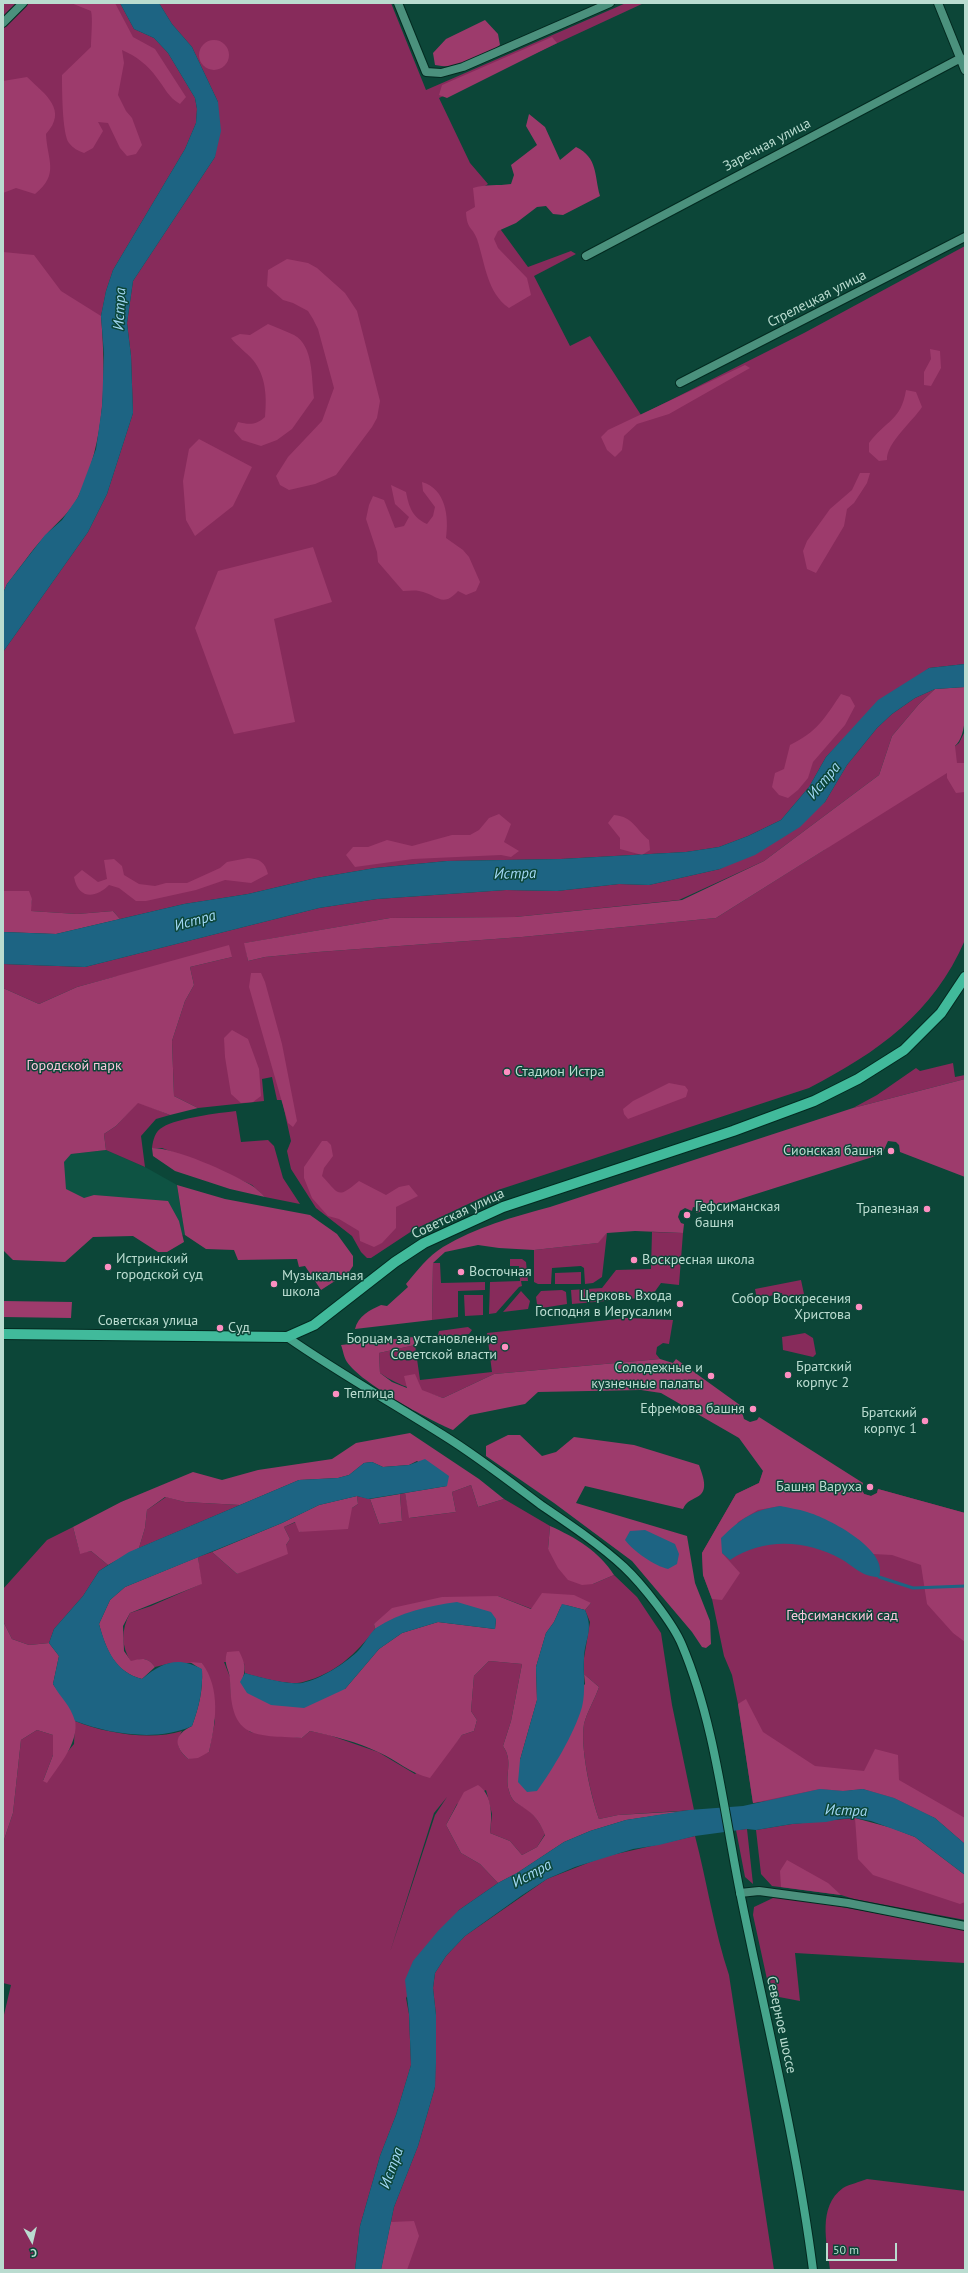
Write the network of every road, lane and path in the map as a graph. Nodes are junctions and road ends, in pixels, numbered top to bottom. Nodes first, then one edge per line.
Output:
1 (24, 3) edge
2 (398, 3) edge
3 (610, 3) edge
4 (938, 3) edge
5 (3, 23) edge
6 (961, 58) junction
7 (965, 70) edge
8 (965, 237) edge
9 (586, 256) dead end
10 (680, 383) dead end
11 (965, 977) edge
12 (3, 1334) edge
13 (287, 1337) junction
14 (740, 1893) junction
15 (965, 1926) edge
16 (813, 2270) edge

1 - 5 street
2 - 3 street
4 - 6 street
6 - 7 street
6 - 9 street, Заречная улица
8 - 10 street, Стрелецкая улица
11 - 13 main road, Советская улица
12 - 13 main road, Советская улица
13 - 14 main road, Северное шоссе
14 - 15 street
14 - 16 main road, Северное шоссе

